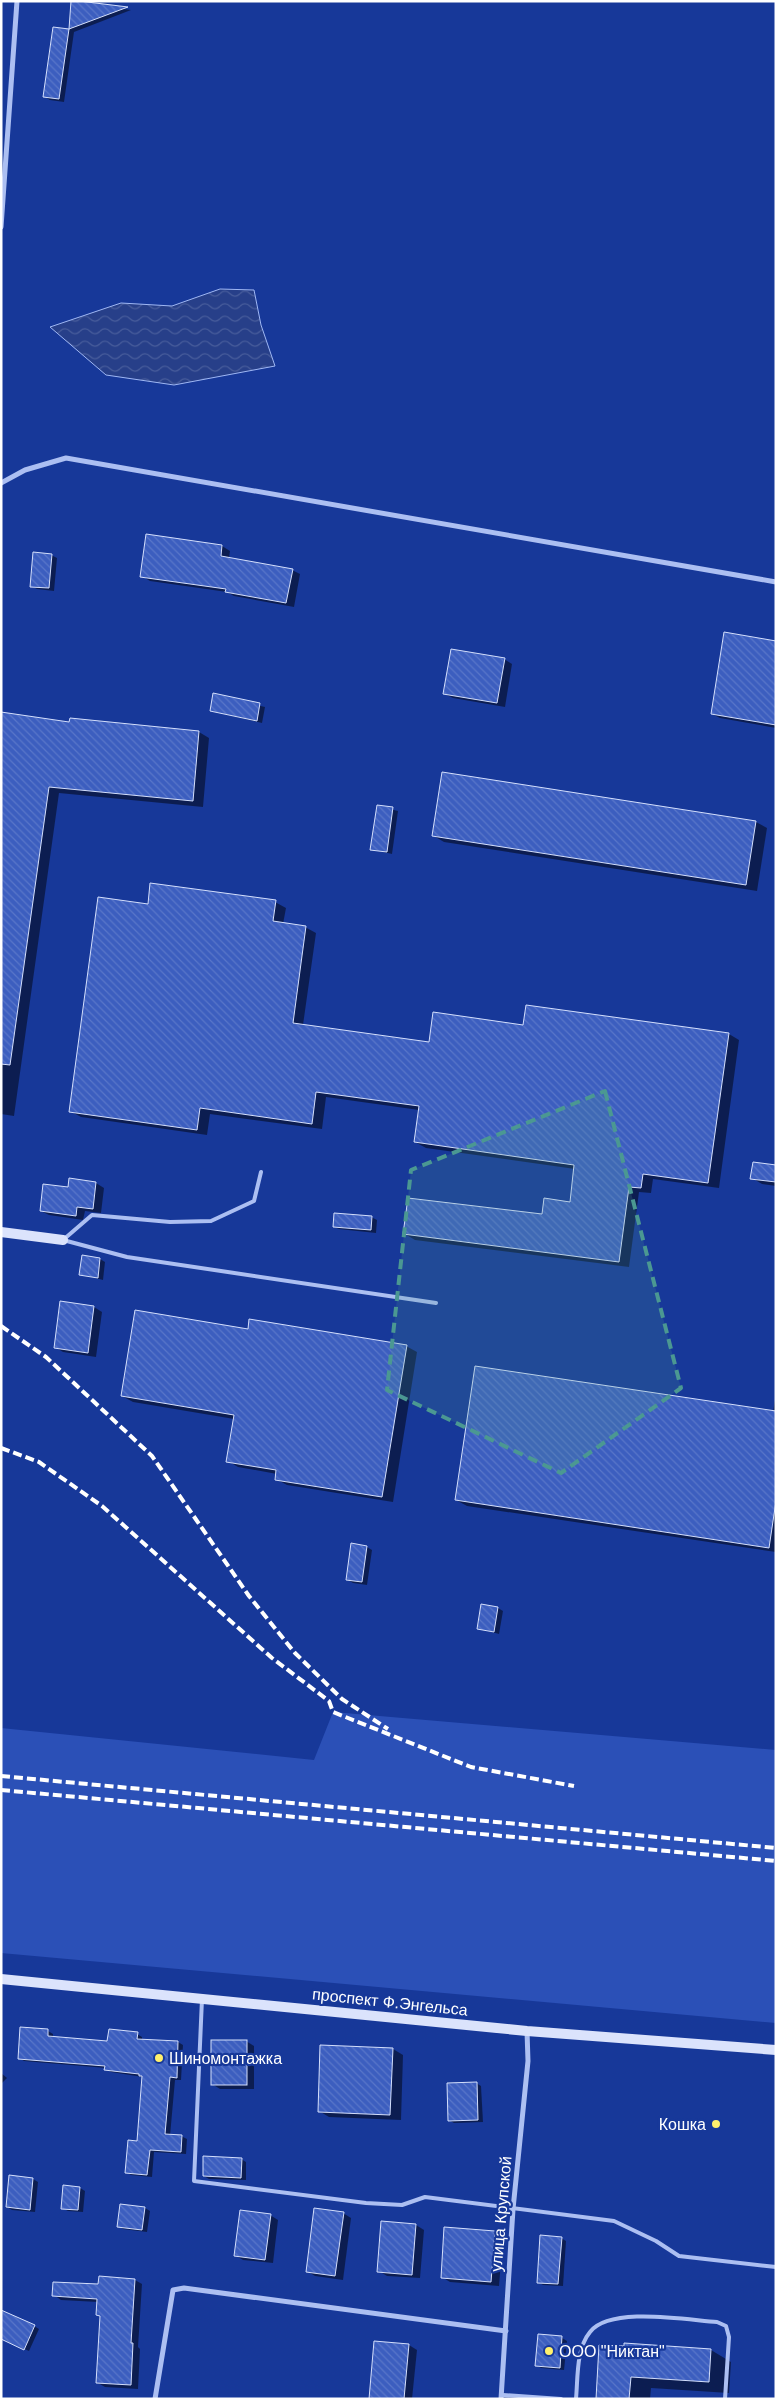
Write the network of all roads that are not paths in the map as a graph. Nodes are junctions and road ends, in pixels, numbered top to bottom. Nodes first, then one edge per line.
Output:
1 (17, 1) edge
2 (1, 227) edge
3 (1, 482) edge
4 (776, 582) edge
5 (261, 1172) dead end
6 (1, 1232) edge
7 (63, 1240) junction
8 (436, 1303) dead end
9 (1, 1979) edge
10 (202, 1999) junction
11 (527, 2030) junction
12 (776, 2050) edge
13 (513, 2208) junction
14 (776, 2267) edge
15 (506, 2331) junction
16 (502, 2397) edge
17 (155, 2399) edge
18 (561, 2399) edge
19 (576, 2399) edge
20 (725, 2399) edge

1 - 2 street
3 - 4 street
5 - 7 lane
6 - 7 street
7 - 8 lane
9 - 10 street, проспект Ф.Энгельса
10 - 11 street, проспект Ф.Энгельса
10 - 13 lane
11 - 12 street, проспект Ф.Энгельса
11 - 13 street, улица Крупской
13 - 14 lane
13 - 15 street, улица Крупской
15 - 16 street, улица Крупской
15 - 17 street
16 - 18 lane
19 - 20 lane

